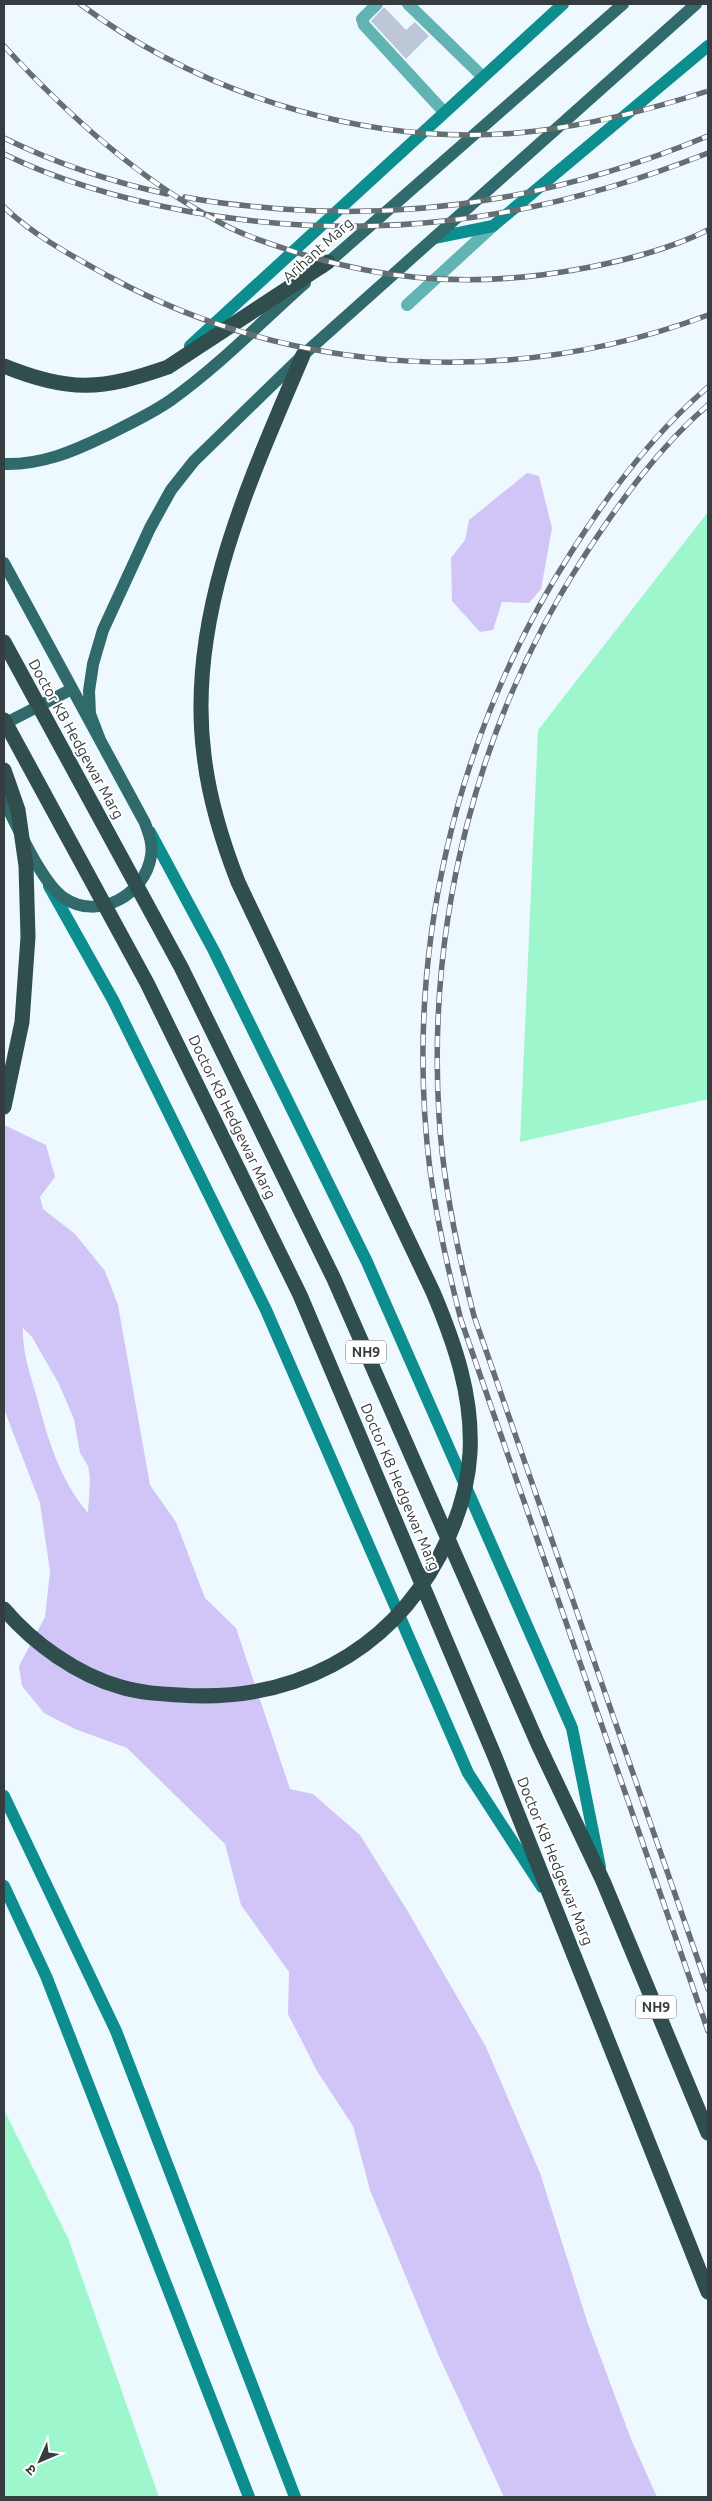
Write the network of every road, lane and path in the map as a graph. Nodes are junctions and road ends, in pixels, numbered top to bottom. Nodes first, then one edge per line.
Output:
1 (377, 4) edge
2 (408, 4) edge
3 (563, 4) edge
4 (623, 4) edge
5 (696, 4) edge
6 (708, 46) edge
7 (482, 76) junction
8 (444, 112) junction
9 (493, 226) junction
10 (434, 238) junction
11 (328, 262) junction
12 (407, 305) dead end
13 (303, 356) junction
14 (4, 366) edge
15 (168, 367) junction
16 (4, 464) edge
17 (4, 564) edge
18 (4, 642) edge
19 (72, 689) junction
20 (4, 720) edge
21 (4, 724) edge
22 (100, 740) junction
23 (4, 770) edge
24 (4, 801) edge
25 (145, 823) junction
26 (42, 873) junction
27 (4, 1107) edge
28 (4, 1609) edge
29 (4, 1796) edge
30 (603, 1881) junction
31 (4, 1886) edge
32 (557, 1910) junction
33 (708, 2132) edge
34 (708, 2292) edge
35 (249, 2497) edge
36 (295, 2497) edge

1 - 8 street
2 - 7 street
3 - 7 street
4 - 11 main road, Arihant Marg
5 - 10 main road
6 - 9 street
7 - 8 street
8 - 15 street
9 - 10 street
9 - 12 street
10 - 13 main road
11 - 15 highway
11 - 16 main road, Arihant Marg
13 - 22 main road
13 - 28 highway
14 - 15 highway
17 - 19 main road
18 - 30 highway, Doctor KB Hedgewar Marg / NH9
19 - 21 main road
19 - 22 main road
20 - 32 highway, Doctor KB Hedgewar Marg / NH9
22 - 25 main road
23 - 27 highway
24 - 26 main road
25 - 26 main road
25 - 30 street
26 - 32 street
29 - 36 street
30 - 33 highway, Doctor KB Hedgewar Marg / NH9
31 - 35 street
32 - 34 highway, Doctor KB Hedgewar Marg

